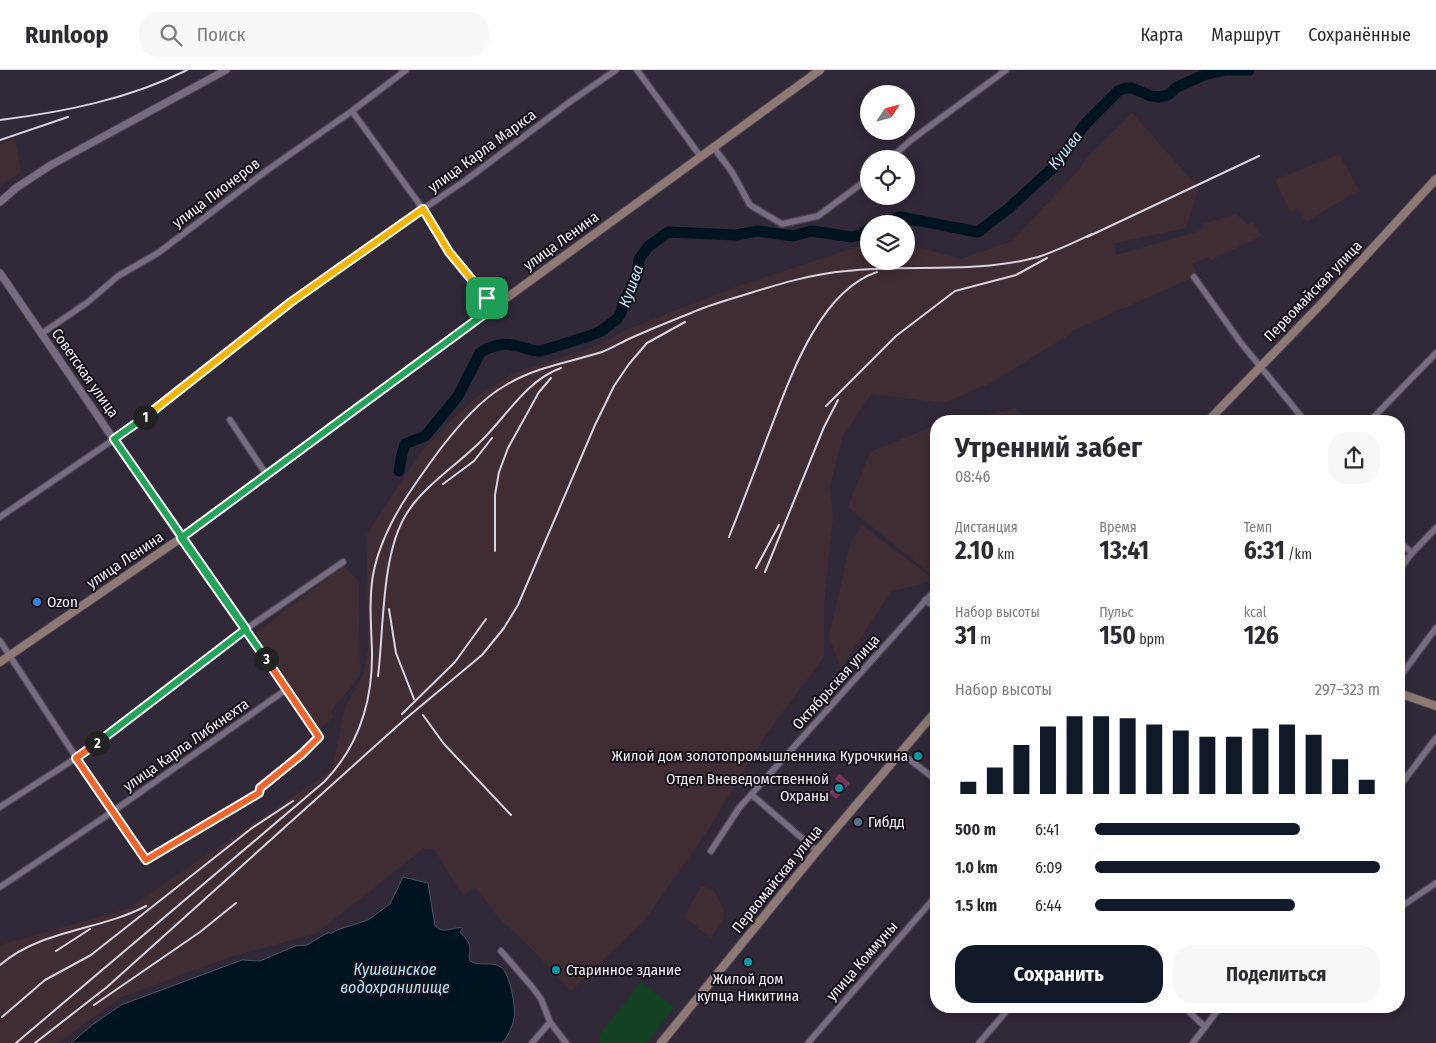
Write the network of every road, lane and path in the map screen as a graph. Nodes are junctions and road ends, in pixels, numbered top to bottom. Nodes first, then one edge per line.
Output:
1 (226, 70) edge
2 (406, 70) edge
3 (616, 70) edge
4 (636, 70) edge
5 (820, 70) edge
6 (1006, 70) edge
7 (352, 111) junction
8 (714, 148) junction
9 (900, 150) edge
10 (701, 157) junction
11 (1436, 179) edge
12 (860, 185) edge
13 (0, 202) edge
14 (423, 209) junction
15 (0, 272) edge
16 (1194, 277) dead end
17 (494, 307) junction
18 (41, 334) junction
19 (1436, 354) edge
20 (1261, 365) junction
21 (1214, 415) edge
22 (1300, 415) edge
23 (1376, 415) edge
24 (230, 420) dead end
25 (114, 439) junction
26 (266, 474) junction
27 (0, 517) edge
28 (1436, 528) edge
29 (181, 538) junction
30 (1405, 547) edge
31 (1412, 553) junction
32 (343, 562) dead end
33 (1405, 562) edge
34 (930, 595) edge
35 (925, 600) junction
36 (930, 604) edge
37 (1436, 628) edge
38 (246, 629) junction
39 (0, 641) edge
40 (10, 656) junction
41 (0, 662) edge
42 (1405, 670) edge
43 (287, 689) junction
44 (1405, 695) edge
45 (1436, 706) edge
46 (930, 719) edge
47 (1436, 738) edge
48 (900, 752) junction
49 (76, 758) junction
50 (930, 775) edge
51 (1405, 779) edge
52 (752, 795) junction
53 (0, 806) edge
54 (112, 812) junction
55 (711, 851) dead end
56 (816, 851) junction
57 (1436, 883) edge
58 (0, 886) edge
59 (930, 903) edge
60 (1405, 904) edge
61 (501, 952) dead end
62 (1005, 1013) edge
63 (1191, 1013) edge
64 (1216, 1013) edge
65 (550, 1022) junction
66 (1206, 1027) junction
67 (532, 1043) edge
68 (566, 1043) edge
69 (661, 1043) edge
70 (808, 1043) edge
71 (978, 1043) edge
72 (1193, 1043) edge

1 - 13 street
2 - 7 street, улица Пионеров
3 - 14 street, улица Карла Маркса
4 - 10 street
5 - 8 main road, улица Ленина
6 - 9 street
7 - 14 street
7 - 18 street, улица Пионеров
8 - 10 main road, улица Ленина
8 - 12 street
10 - 17 main road, улица Ленина
11 - 20 main road, Первомайская улица
14 - 17 street
14 - 25 street, улица Карла Маркса
15 - 18 street, Советская улица
16 - 20 street
17 - 26 main road, улица Ленина
18 - 25 street, Советская улица
19 - 23 street
20 - 21 main road, Первомайская улица
20 - 22 street
24 - 26 street
25 - 27 street, улица Карла Маркса
25 - 29 street, Советская улица
26 - 29 main road, улица Ленина
28 - 31 street
29 - 38 street, Советская улица
29 - 40 main road, улица Ленина
30 - 31 street
31 - 33 street
32 - 38 street
34 - 35 street, Октябрьская улица
35 - 36 street
35 - 52 street, Октябрьская улица
37 - 42 street
38 - 43 street, Советская улица
38 - 49 street
39 - 40 street
40 - 41 main road, улица Ленина
40 - 49 street
43 - 54 street, улица Карла Либкнехта
43 - 54 street, Советская улица
44 - 45 main road
46 - 48 main road, Первомайская улица
47 - 51 street
48 - 50 street
48 - 56 main road, Первомайская улица
49 - 53 street
49 - 54 street
52 - 55 street, Октябрьская улица
52 - 56 street
54 - 58 street, улица Карла Либкнехта
56 - 69 main road, Первомайская улица
57 - 60 street
59 - 70 street, улица Коммуны
61 - 65 street
62 - 71 street
63 - 66 street
64 - 66 street
65 - 67 street
65 - 68 street
66 - 72 street

